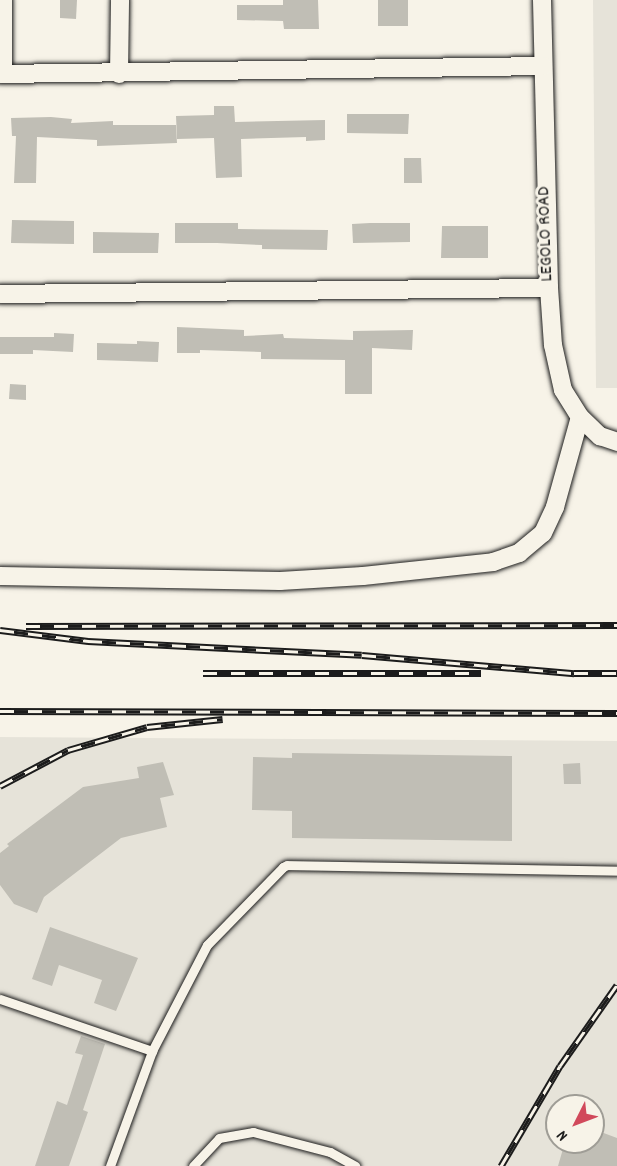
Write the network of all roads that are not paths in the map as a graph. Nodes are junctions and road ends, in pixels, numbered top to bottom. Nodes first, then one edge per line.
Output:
1 (3, 0) edge
2 (120, 0) edge
3 (542, 0) edge
4 (543, 66) junction
5 (1, 74) edge
6 (119, 74) junction
7 (549, 288) junction
8 (0, 294) edge
9 (580, 417) junction
10 (617, 442) edge
11 (0, 576) edge
12 (617, 871) edge
13 (0, 999) edge
14 (152, 1051) junction
15 (110, 1166) edge
16 (193, 1166) edge
17 (355, 1166) edge

1 - 5 street
2 - 6 street
3 - 4 street, LEGOLO ROAD
4 - 6 street
4 - 7 street, LEGOLO ROAD
5 - 6 street
7 - 8 street
7 - 9 street, LEGOLO ROAD
9 - 10 street, LEGOLO ROAD
9 - 11 street
12 - 14 lane
13 - 14 lane
14 - 15 lane
16 - 17 lane

